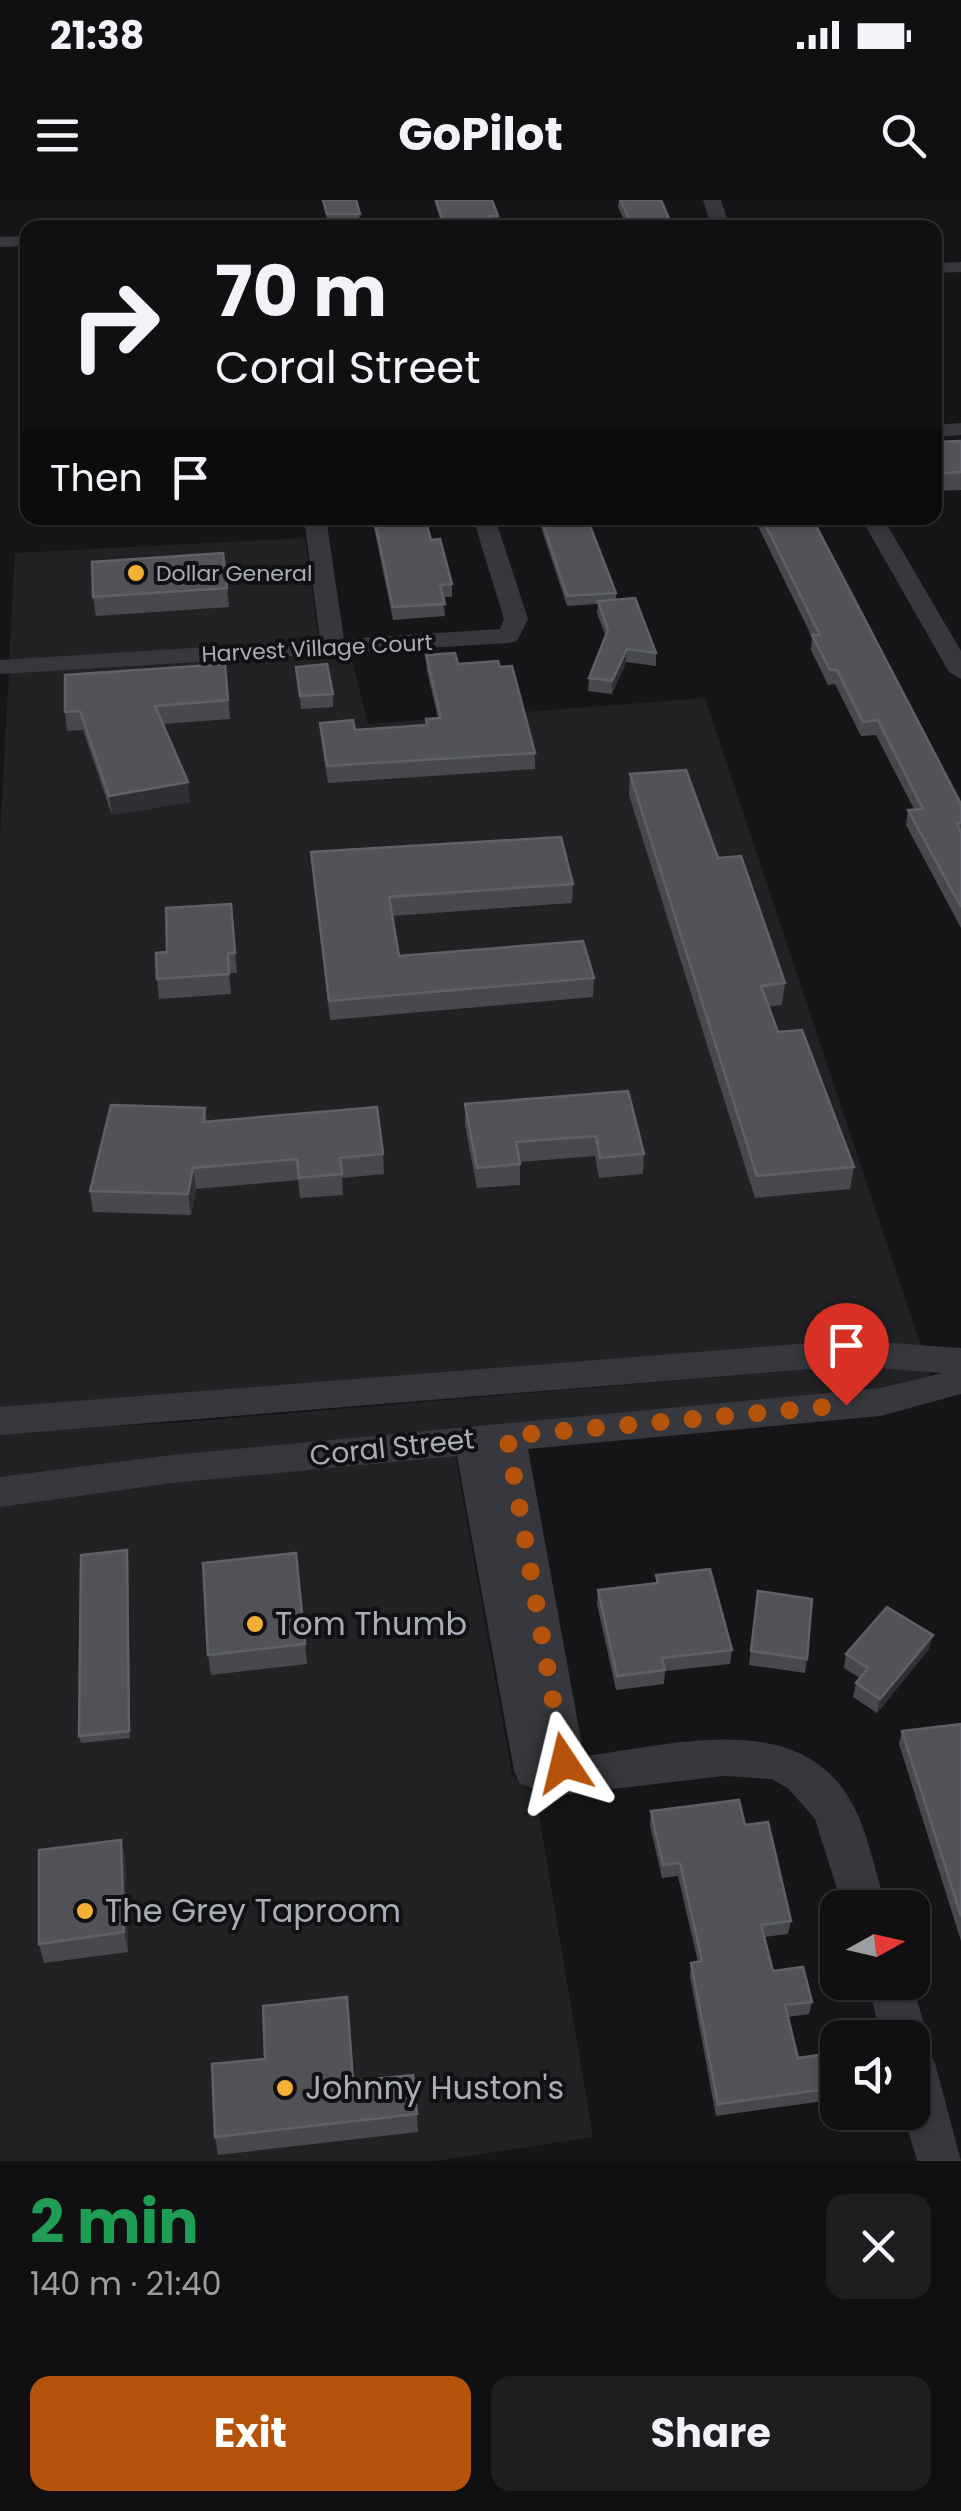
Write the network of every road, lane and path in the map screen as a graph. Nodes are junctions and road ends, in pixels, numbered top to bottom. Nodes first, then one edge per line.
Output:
1 (316, 525) edge
2 (486, 525) edge
3 (877, 525) edge
4 (953, 643) edge
5 (333, 647) junction
6 (0, 668) edge
7 (961, 672) edge
8 (961, 1360) edge
9 (961, 1381) edge
10 (0, 1421) edge
11 (490, 1437) junction
12 (0, 1492) edge
13 (860, 1890) edge
14 (930, 2124) edge
15 (941, 2161) edge

1 - 5 street
2 - 5 street, Harvest Village Court
3 - 4 street
4 - 7 street
5 - 6 street, Harvest Village Court
8 - 10 street, Coral Street
9 - 11 street, Coral Street
11 - 12 street, Coral Street
11 - 13 street
14 - 15 street

